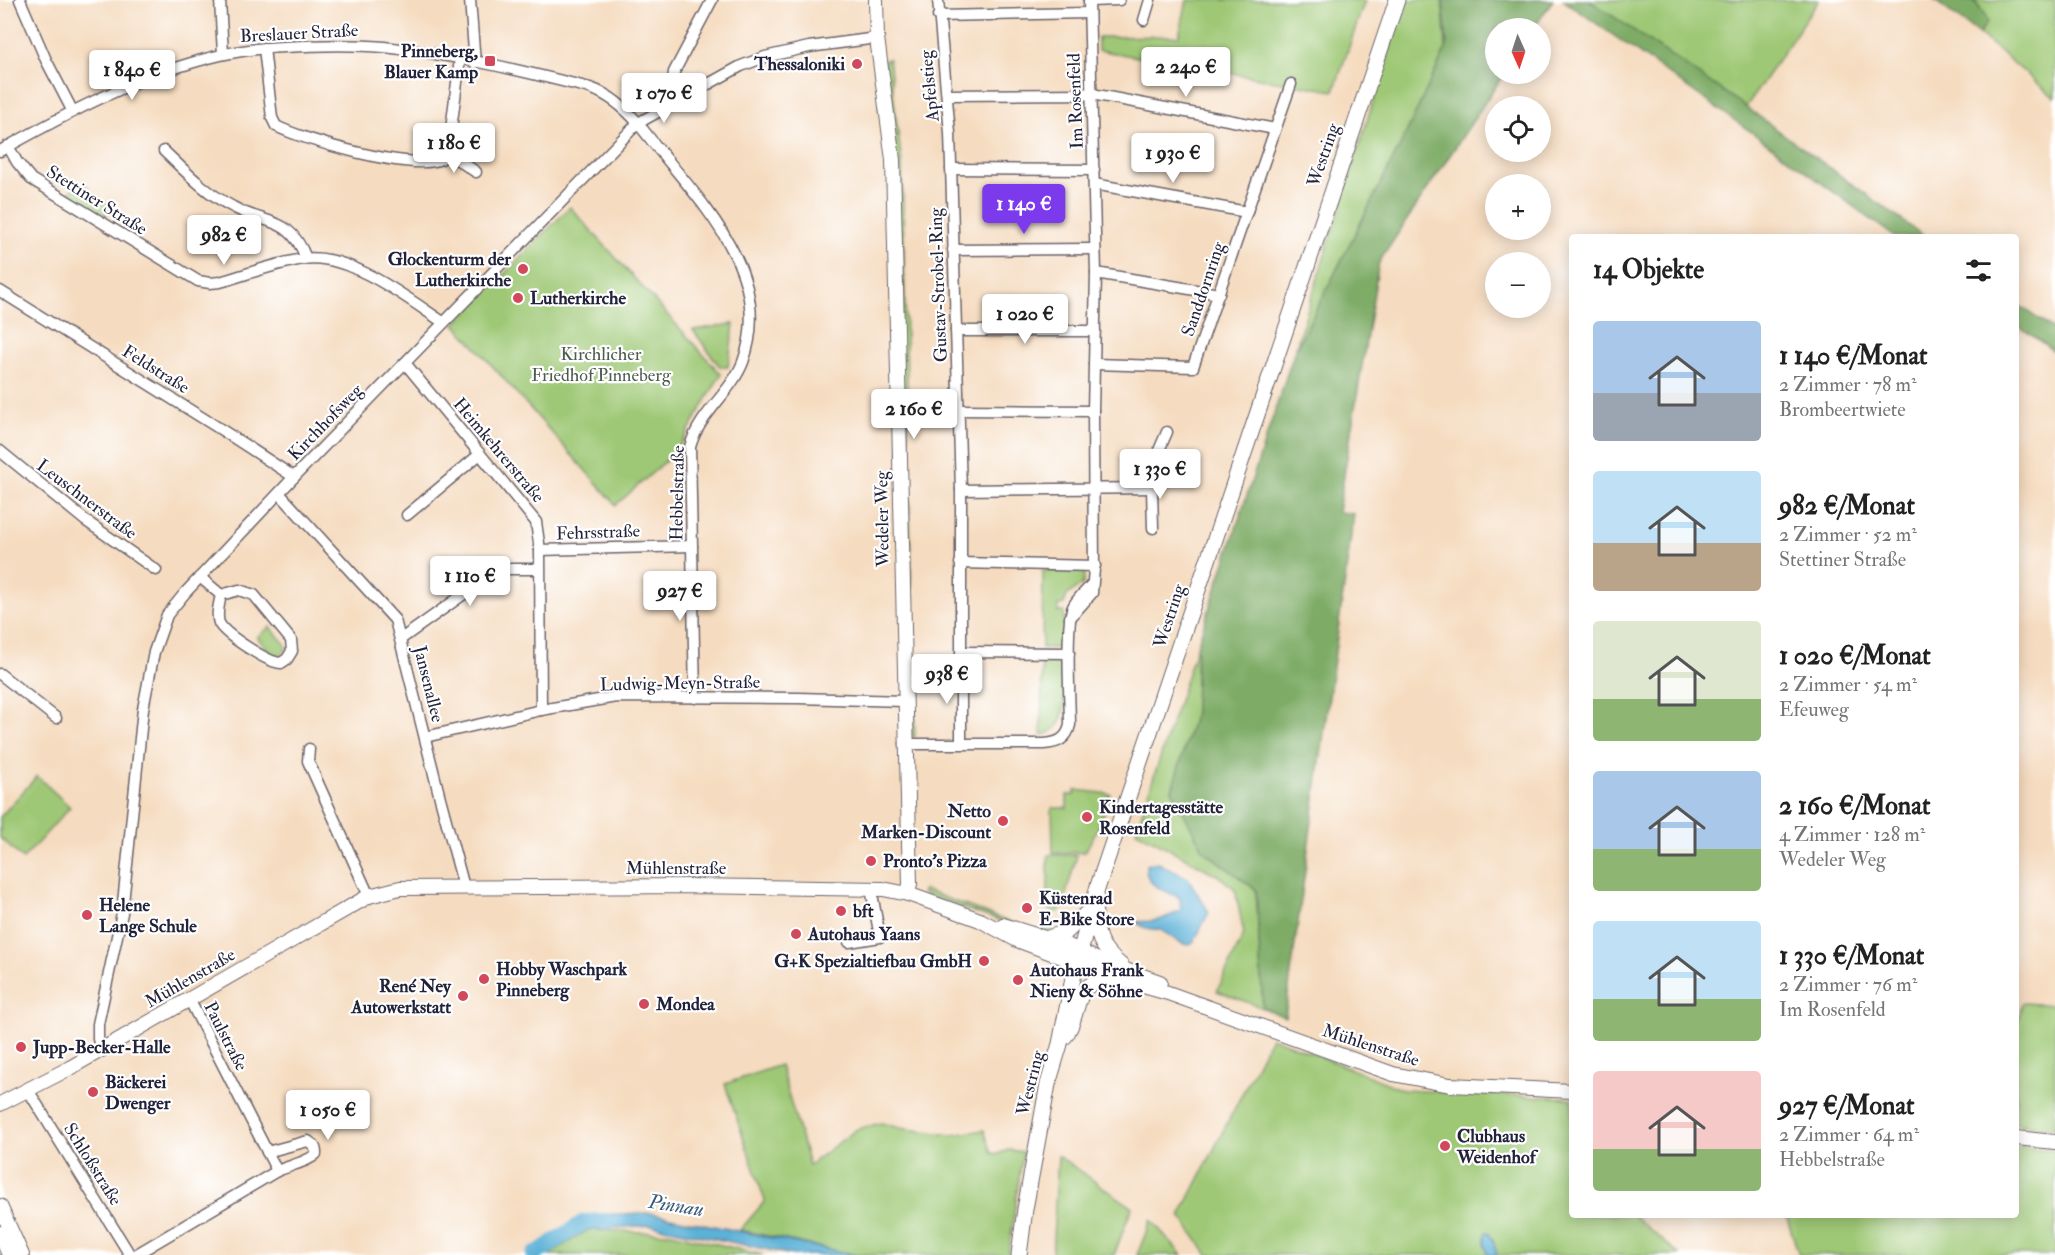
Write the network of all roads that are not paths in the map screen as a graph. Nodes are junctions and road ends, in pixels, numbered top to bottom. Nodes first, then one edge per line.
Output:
1 (20, 0) edge
2 (220, 0) edge
3 (470, 0) edge
4 (712, 0) edge
5 (876, 0) edge
6 (938, 0) edge
7 (1119, 0) edge
8 (1150, 0) edge
9 (1397, 0) edge
10 (1089, 1) edge
11 (1089, 13) junction
12 (938, 16) junction
13 (1144, 20) dead end
14 (877, 38) junction
15 (264, 48) junction
16 (223, 54) junction
17 (460, 59) junction
18 (475, 63) junction
19 (1291, 84) dead end
20 (1092, 94) junction
21 (947, 95) junction
22 (675, 102) junction
23 (73, 112) junction
24 (638, 123) junction
25 (1275, 129) junction
26 (4, 149) edge
27 (164, 151) dead end
28 (448, 153) junction
29 (951, 169) junction
30 (1094, 170) junction
31 (476, 172) dead end
32 (1094, 184) junction
33 (1247, 212) junction
34 (953, 249) junction
35 (1095, 249) junction
36 (306, 258) junction
37 (1096, 273) junction
38 (0, 291) edge
39 (1219, 294) junction
40 (443, 322) junction
41 (956, 330) junction
42 (1095, 331) junction
43 (405, 363) junction
44 (1094, 364) junction
45 (958, 410) junction
46 (1093, 411) junction
47 (1167, 432) dead end
48 (1, 454) edge
49 (480, 454) junction
50 (294, 477) junction
51 (1152, 488) junction
52 (1094, 489) junction
53 (961, 490) junction
54 (280, 494) junction
55 (407, 515) dead end
56 (1153, 528) dead end
57 (692, 546) junction
58 (540, 550) junction
59 (960, 563) junction
60 (1095, 566) junction
61 (539, 569) junction
62 (156, 570) dead end
63 (200, 577) junction
64 (221, 595) junction
65 (401, 639) junction
66 (962, 651) junction
67 (1069, 652) junction
68 (0, 674) edge
69 (695, 698) junction
70 (904, 701) junction
71 (541, 710) junction
72 (56, 718) dead end
73 (425, 737) junction
74 (961, 743) junction
75 (905, 744) junction
76 (309, 749) dead end
77 (464, 887) junction
78 (872, 894) dead end
79 (908, 894) junction
80 (369, 896) junction
81 (1095, 904) junction
82 (980, 920) junction
83 (1047, 938) junction
84 (849, 942) dead end
85 (1079, 958) junction
86 (1120, 973) junction
87 (189, 999) junction
88 (1060, 1044) junction
89 (101, 1050) junction
90 (28, 1090) junction
91 (1569, 1091) edge
92 (0, 1104) edge
93 (0, 1113) edge
94 (2019, 1138) edge
95 (2055, 1142) edge
96 (267, 1152) junction
97 (278, 1171) junction
98 (0, 1206) edge
99 (0, 1233) edge
100 (18, 1254) edge
101 (130, 1255) edge
102 (135, 1255) edge
103 (1019, 1255) edge

1 - 23 street
2 - 16 street
3 - 18 street
4 - 22 street
5 - 14 main road, Wedeler Weg
6 - 12 street, Apfelstieg
7 - 10 street
8 - 13 street
9 - 81 main road, Westring
10 - 11 street, Im Rosenfeld
11 - 12 street
11 - 20 street, Im Rosenfeld
12 - 21 street, Apfelstieg
14 - 22 street, Kirchhofsweg
14 - 70 main road, Wedeler Weg
15 - 16 street, Breslauer Straße
15 - 17 street, Breslauer Straße
15 - 28 street
16 - 23 street, Breslauer Straße
17 - 18 street, Breslauer Straße
17 - 28 street
18 - 24 street, Breslauer Straße
19 - 25 street, Sanddornring
20 - 21 street
20 - 25 street
20 - 30 street, Im Rosenfeld
21 - 29 street, Apfelstieg
22 - 24 street, Kirchhofsweg
23 - 26 street, Breslauer Straße
24 - 40 street, Kirchhofsweg
24 - 57 street, Hebbelstraße
25 - 33 street, Sanddornring
26 - 36 street, Stettiner Straße
27 - 36 street
28 - 31 street
29 - 30 street
29 - 34 street, Gustav-Strobel-Ring
30 - 32 street, Im Rosenfeld
32 - 33 street
32 - 35 street, Im Rosenfeld
33 - 39 street, Sanddornring
34 - 35 street
34 - 41 street, Gustav-Strobel-Ring
35 - 37 street, Im Rosenfeld
36 - 40 street, Stettiner Straße
37 - 39 street
37 - 42 street, Im Rosenfeld
38 - 50 street, Feldstraße
39 - 44 street, Sanddornring
40 - 43 street, Kirchhofsweg
41 - 42 street
41 - 45 street, Gustav-Strobel-Ring
42 - 44 street, Im Rosenfeld
43 - 49 street, Heimkehrerstraße
43 - 50 street, Kirchhofsweg
44 - 46 street, Im Rosenfeld
45 - 46 street
45 - 53 street, Gustav-Strobel-Ring
46 - 52 street, Im Rosenfeld
47 - 51 street
48 - 62 street, Leuschnerstraße
49 - 55 street
49 - 58 street, Heimkehrerstraße
50 - 54 street, Kirchhofsweg
51 - 52 street
51 - 56 street
52 - 53 street
52 - 60 street, Im Rosenfeld
53 - 59 street, Gustav-Strobel-Ring
54 - 63 street, Kirchhofsweg
54 - 65 street, Jansenallee
57 - 58 street, Fehrsstraße
57 - 69 street, Hebbelstraße
58 - 61 street, Heimkehrerstraße
59 - 60 street
59 - 66 street, Gustav-Strobel-Ring
60 - 67 street, Im Rosenfeld
61 - 65 street
61 - 71 street, Heimkehrerstraße
63 - 64 street
63 - 89 street, Kirchhofsweg
64 - 64 street
65 - 73 street, Jansenallee
66 - 67 street
66 - 74 street, Gustav-Strobel-Ring
67 - 74 street, Im Rosenfeld
68 - 72 street
69 - 70 street, Ludwig-Meyn-Straße
69 - 71 street, Ludwig-Meyn-Straße
70 - 75 main road, Wedeler Weg
71 - 73 street, Ludwig-Meyn-Straße
73 - 77 street, Jansenallee
74 - 75 street, Im Rosenfeld
75 - 79 main road, Wedeler Weg
76 - 80 street
77 - 79 main road, Mühlenstraße
77 - 80 main road, Mühlenstraße
78 - 84 street
79 - 82 main road, Mühlenstraße
80 - 87 main road, Mühlenstraße
81 - 83 main road
81 - 85 main road, Westring
81 - 86 main road
82 - 83 main road, Mühlenstraße
82 - 85 main road, Mühlenstraße
83 - 85 main road, Mühlenstraße
85 - 86 main road, Mühlenstraße
85 - 88 main road, Westring
86 - 88 main road
86 - 91 main road, Mühlenstraße
87 - 89 main road, Mühlenstraße
87 - 96 street, Paulstraße
88 - 103 main road, Westring
89 - 90 main road, Mühlenstraße
90 - 92 main road, Mühlenstraße
90 - 93 main road, Mühlenstraße
90 - 101 street, Schloßstraße
94 - 95 main road
96 - 97 street, Paulstraße
96 - 97 street
97 - 102 street
98 - 100 main road
99 - 100 main road

